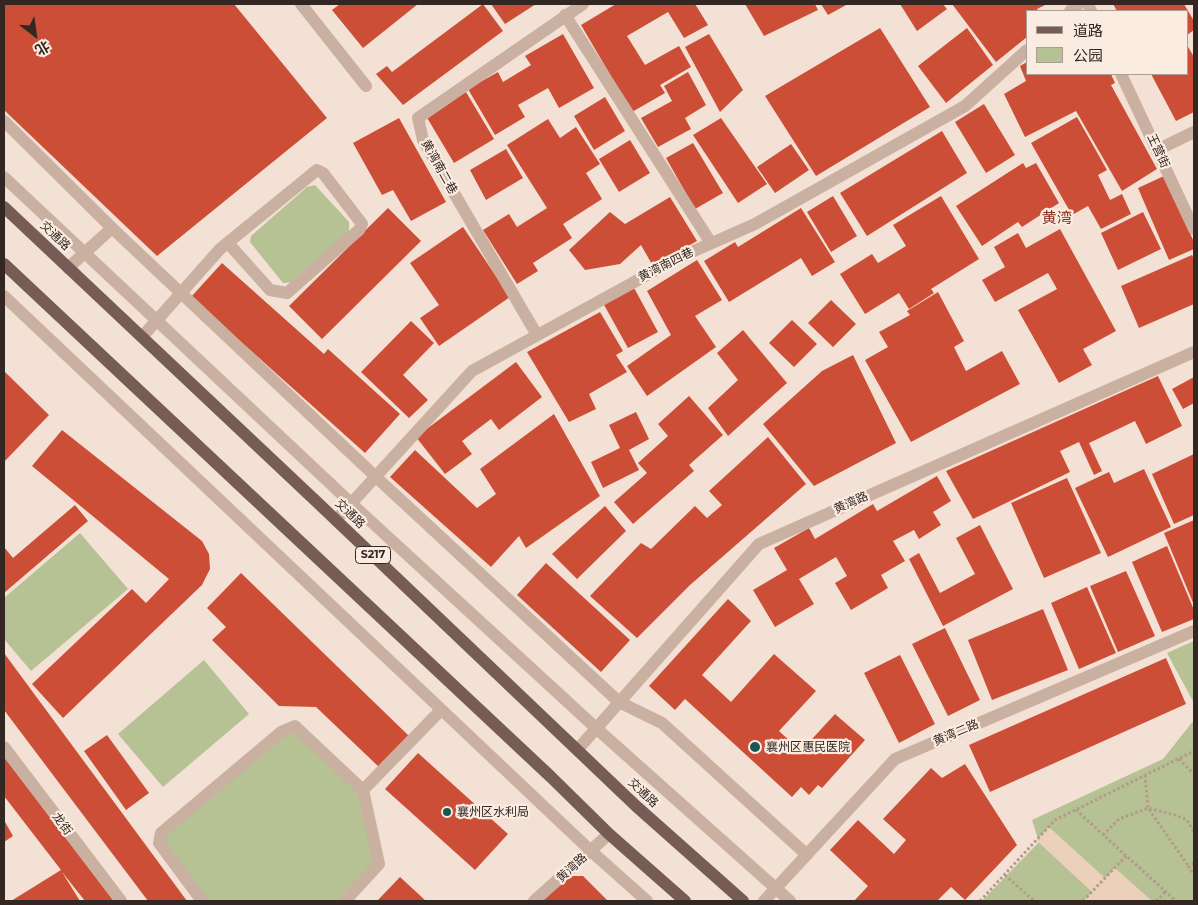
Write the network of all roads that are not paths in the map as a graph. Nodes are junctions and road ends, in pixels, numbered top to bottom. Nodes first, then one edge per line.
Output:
1 (301, 4) edge
2 (583, 4) edge
3 (565, 15) junction
4 (1026, 51) edge
5 (1121, 75) edge
6 (366, 86) dead end
7 (4, 121) edge
8 (1194, 132) edge
9 (1157, 150) junction
10 (4, 177) edge
11 (4, 207) edge
12 (112, 228) junction
13 (1194, 229) edge
14 (228, 242) junction
15 (711, 243) junction
16 (85, 253) junction
17 (4, 264) edge
18 (68, 268) junction
19 (180, 294) junction
20 (4, 296) edge
21 (157, 320) junction
22 (537, 335) junction
23 (142, 337) junction
24 (1194, 352) edge
25 (376, 477) junction
26 (352, 504) junction
27 (336, 520) junction
28 (1194, 630) edge
29 (619, 702) junction
30 (441, 710) junction
31 (596, 728) junction
32 (4, 748) edge
33 (578, 749) junction
34 (363, 790) junction
35 (609, 834) junction
36 (591, 851) junction
37 (807, 855) junction
38 (776, 889) junction
39 (121, 901) edge
40 (202, 901) edge
41 (345, 901) edge
42 (534, 901) edge
43 (647, 901) edge
44 (685, 901) edge
45 (743, 901) edge
46 (764, 901) edge
47 (790, 901) edge

1 - 6 street
2 - 3 street, 黄湾南二巷
3 - 15 street
3 - 22 street, 黄湾南二巷
4 - 15 street, 黄湾南四巷
5 - 9 street, 王营街
7 - 12 street
8 - 9 street
9 - 13 street, 王营街
10 - 16 street
11 - 18 main road, 交通路 / S217
12 - 16 street
12 - 19 street
14 - 14 street
14 - 19 street
15 - 22 street, 黄湾南四巷
16 - 18 street
16 - 21 street
17 - 35 main road
18 - 23 main road, 交通路 / S217
19 - 21 street
19 - 25 street
20 - 30 street
21 - 23 street
21 - 26 street
22 - 25 street, 黄湾南四巷
23 - 27 main road, 交通路 / S217
24 - 29 street, 黄湾路
25 - 26 street, 黄湾南四巷
25 - 29 street
26 - 27 street, 黄湾南四巷
26 - 31 street
27 - 33 main road, 交通路 / S217
28 - 37 street, 黄湾二路
29 - 31 street, 黄湾路
29 - 37 street
30 - 34 street
30 - 36 street
31 - 33 street, 黄湾路
31 - 38 street
32 - 39 street, 龙街
33 - 45 main road, 交通路 / S217
34 - 40 street
34 - 41 street
35 - 36 street, 黄湾路
35 - 44 main road
36 - 42 street, 黄湾路
36 - 43 street
37 - 38 street, 黄湾二路
38 - 46 street, 黄湾二路
38 - 47 street

